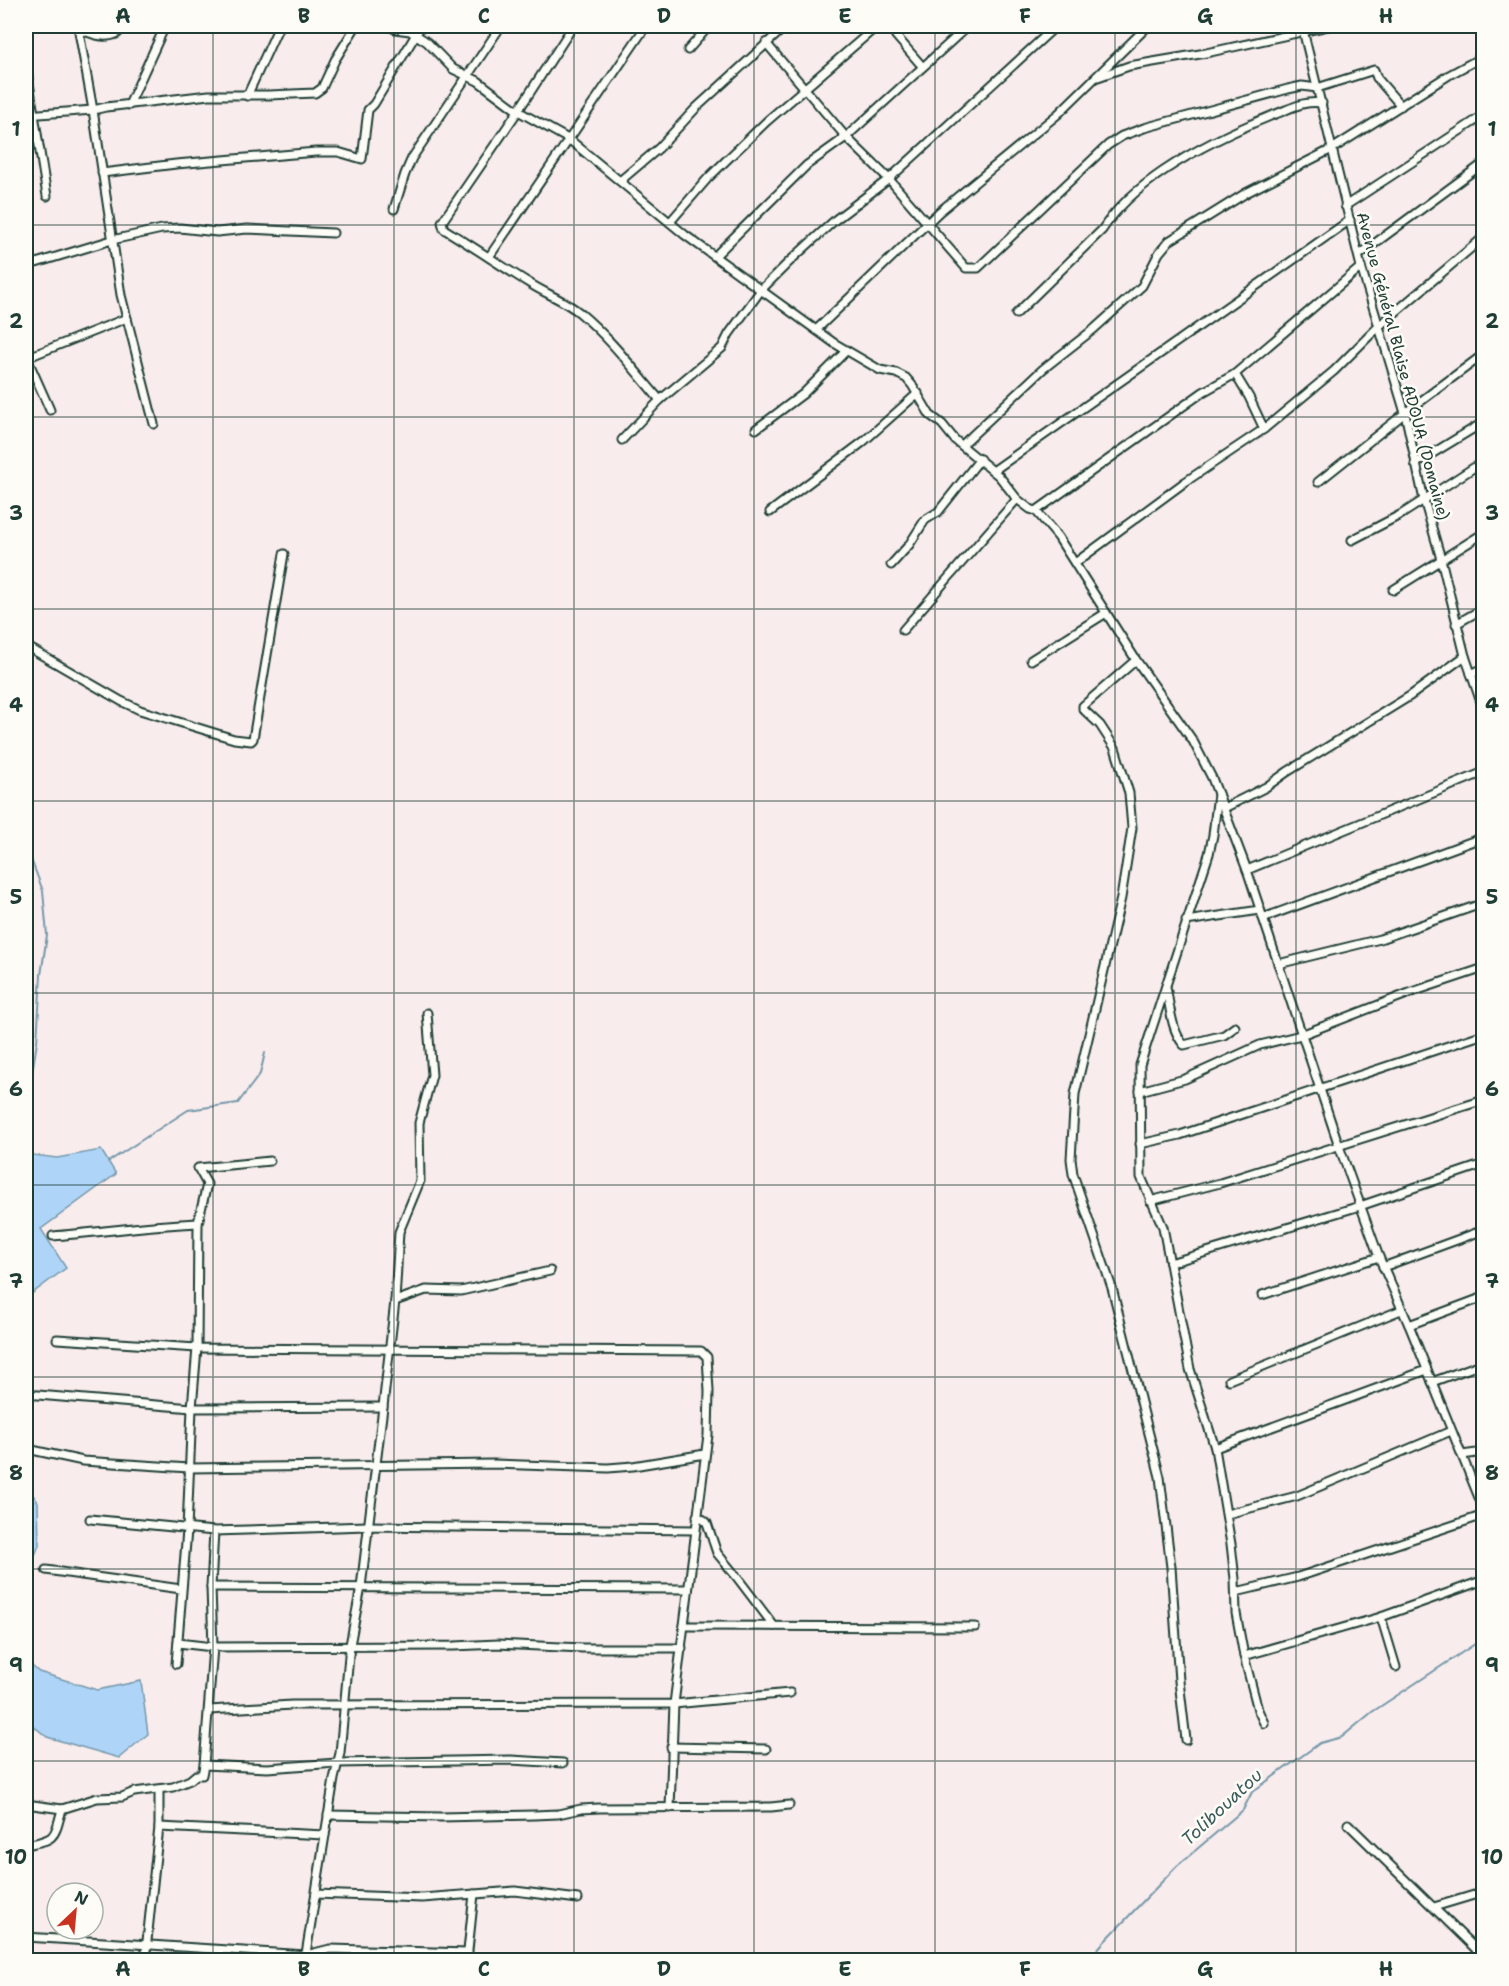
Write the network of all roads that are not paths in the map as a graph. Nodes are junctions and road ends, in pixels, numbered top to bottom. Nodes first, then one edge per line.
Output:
1 (119, 26) edge
2 (165, 26) edge
3 (279, 26) edge
4 (356, 26) edge
5 (389, 26) edge
6 (421, 26) edge
7 (501, 26) edge
8 (573, 26) edge
9 (646, 26) edge
10 (709, 26) edge
11 (786, 26) edge
12 (877, 26) edge
13 (891, 26) edge
14 (968, 26) edge
15 (1056, 26) edge
16 (1148, 26) edge
17 (1329, 26) edge
18 (78, 27) edge
19 (1303, 29) edge
20 (415, 34) junction
21 (766, 43) junction
22 (688, 50) dead end
23 (1484, 56) edge
24 (26, 64) edge
25 (922, 66) junction
26 (467, 76) junction
27 (1093, 78) junction
28 (1317, 88) junction
29 (806, 89) junction
30 (247, 96) junction
31 (1322, 103) junction
32 (129, 105) junction
33 (1401, 106) junction
34 (93, 110) junction
35 (518, 111) junction
36 (29, 115) edge
37 (1484, 115) edge
38 (846, 137) junction
39 (570, 140) junction
40 (1332, 148) junction
41 (1484, 163) edge
42 (102, 173) junction
43 (889, 179) junction
44 (620, 182) junction
45 (47, 196) dead end
46 (1345, 206) junction
47 (394, 209) dead end
48 (1350, 220) junction
49 (670, 222) junction
50 (927, 223) junction
51 (333, 233) dead end
52 (1484, 237) edge
53 (112, 240) junction
54 (1359, 255) junction
55 (489, 256) junction
56 (715, 256) junction
57 (26, 266) edge
58 (1361, 267) junction
59 (761, 290) junction
60 (1016, 314) dead end
61 (127, 318) junction
62 (1378, 327) junction
63 (816, 330) junction
64 (846, 351) junction
65 (1484, 354) edge
66 (26, 357) edge
67 (1235, 374) junction
68 (918, 393) junction
69 (660, 400) junction
70 (50, 410) dead end
71 (1405, 413) junction
72 (1484, 422) edge
73 (154, 424) dead end
74 (756, 429) dead end
75 (1264, 429) junction
76 (622, 440) dead end
77 (962, 445) junction
78 (980, 459) junction
79 (1484, 461) edge
80 (1415, 464) junction
81 (993, 471) junction
82 (1318, 482) dead end
83 (1017, 499) junction
84 (1424, 500) junction
85 (1036, 511) junction
86 (770, 512) dead end
87 (1484, 533) edge
88 (1352, 540) dead end
89 (284, 554) dead end
90 (1441, 560) junction
91 (1075, 563) junction
92 (891, 565) dead end
93 (1392, 590) dead end
94 (1484, 608) edge
95 (1106, 613) junction
96 (1456, 624) junction
97 (903, 630) dead end
98 (26, 646) edge
99 (1465, 656) junction
100 (1031, 660) dead end
101 (1136, 660) junction
102 (1484, 668) edge
103 (1471, 674) junction
104 (1484, 711) edge
105 (1484, 772) edge
106 (1218, 792) junction
107 (1224, 808) junction
108 (1484, 837) edge
109 (1247, 870) junction
110 (1484, 903) edge
111 (1260, 910) junction
112 (1263, 918) junction
113 (1186, 921) junction
114 (1278, 964) junction
115 (1484, 968) edge
116 (1166, 985) junction
117 (427, 1014) dead end
118 (1235, 1028) dead end
119 (1484, 1034) edge
120 (1301, 1035) junction
121 (1320, 1089) junction
122 (1140, 1091) junction
123 (1484, 1100) edge
124 (1140, 1144) junction
125 (1339, 1146) junction
126 (270, 1161) dead end
127 (1484, 1164) edge
128 (1150, 1201) junction
129 (1360, 1206) junction
130 (198, 1223) junction
131 (1484, 1230) edge
132 (53, 1236) dead end
133 (1379, 1257) junction
134 (1170, 1263) junction
135 (1383, 1267) junction
136 (550, 1271) dead end
137 (1262, 1295) dead end
138 (1484, 1298) edge
139 (395, 1301) junction
140 (1401, 1310) junction
141 (1409, 1325) junction
142 (57, 1339) dead end
143 (197, 1348) junction
144 (390, 1349) junction
145 (1484, 1363) edge
146 (1427, 1370) junction
147 (1229, 1380) dead end
148 (1432, 1382) junction
149 (26, 1394) edge
150 (383, 1407) junction
151 (192, 1408) junction
152 (1451, 1431) junction
153 (1215, 1448) junction
154 (32, 1450) dead end
155 (1484, 1452) edge
156 (705, 1454) junction
157 (1462, 1455) junction
158 (374, 1466) junction
159 (189, 1468) junction
160 (1484, 1510) edge
161 (1227, 1514) junction
162 (1484, 1515) edge
163 (697, 1516) junction
164 (90, 1519) dead end
165 (367, 1526) junction
166 (187, 1530) junction
167 (695, 1530) junction
168 (214, 1531) junction
169 (46, 1570) dead end
170 (1484, 1580) edge
171 (211, 1587) junction
172 (361, 1587) junction
173 (182, 1589) junction
174 (688, 1589) junction
175 (1236, 1592) junction
176 (1381, 1617) junction
177 (684, 1626) junction
178 (774, 1626) junction
179 (975, 1627) dead end
180 (178, 1643) junction
181 (350, 1645) junction
182 (213, 1647) junction
183 (682, 1648) junction
184 (1244, 1656) junction
185 (176, 1664) dead end
186 (1396, 1667) dead end
187 (790, 1693) dead end
188 (674, 1704) junction
189 (344, 1705) junction
190 (209, 1710) junction
191 (1264, 1723) dead end
192 (1186, 1740) dead end
193 (671, 1747) junction
194 (766, 1749) dead end
195 (337, 1763) junction
196 (563, 1763) dead end
197 (204, 1765) junction
198 (159, 1790) junction
199 (26, 1804) edge
200 (789, 1805) dead end
201 (670, 1808) junction
202 (62, 1809) junction
203 (328, 1815) junction
204 (1348, 1824) dead end
205 (159, 1827) junction
206 (325, 1835) junction
207 (26, 1845) edge
208 (1484, 1892) edge
209 (316, 1894) junction
210 (474, 1894) junction
211 (578, 1899) dead end
212 (1434, 1906) junction
213 (26, 1937) edge
214 (147, 1945) junction
215 (468, 1957) edge
216 (1484, 1957) edge
217 (305, 1958) edge
218 (145, 1960) edge

1 - 18 street
2 - 32 street
3 - 30 street
4 - 30 street
5 - 20 street
6 - 20 street
7 - 26 street
8 - 35 street
9 - 39 street
10 - 22 street
11 - 21 street
12 - 29 street
13 - 25 street
14 - 25 street
15 - 43 street
16 - 27 street
17 - 19 street
18 - 34 street
19 - 27 street
19 - 28 street, Avenue Général Blaise ADOUA (Domaine)
20 - 26 street
20 - 42 street
21 - 29 street
21 - 44 street
23 - 33 street
24 - 36 street
25 - 38 street
26 - 35 street
26 - 47 street
27 - 50 street
28 - 31 street, Avenue Général Blaise ADOUA (Domaine)
28 - 33 street
28 - 50 street
29 - 38 street
29 - 49 street
30 - 32 street
31 - 40 street, Avenue Général Blaise ADOUA (Domaine)
31 - 60 street
32 - 34 street
33 - 40 street
34 - 36 street
34 - 42 street
35 - 39 street
35 - 55 street
36 - 45 street
37 - 46 street
38 - 43 street
38 - 56 street
39 - 44 street
39 - 55 street
40 - 46 street, Avenue Général Blaise ADOUA (Domaine)
40 - 77 street
41 - 54 street
42 - 53 street
43 - 50 street
43 - 59 street
44 - 49 street
46 - 48 street, Avenue Général Blaise ADOUA (Domaine)
48 - 54 street, Avenue Général Blaise ADOUA (Domaine)
48 - 81 street
49 - 56 street
50 - 63 street
51 - 53 street
52 - 62 street
53 - 57 street
53 - 61 street
54 - 58 street, Avenue Général Blaise ADOUA (Domaine)
55 - 69 street
56 - 59 street
58 - 62 street, Avenue Général Blaise ADOUA (Domaine)
58 - 67 street
59 - 63 street
59 - 69 street
61 - 66 street
61 - 73 street
62 - 71 street, Avenue Général Blaise ADOUA (Domaine)
62 - 75 street
63 - 64 street
64 - 68 street
64 - 74 street
65 - 71 street
66 - 70 street
67 - 75 street
67 - 85 street
68 - 77 street
68 - 86 street
69 - 76 street
71 - 80 street, Avenue Général Blaise ADOUA (Domaine)
71 - 82 street
72 - 80 street
75 - 91 street
77 - 78 street
78 - 81 street
78 - 92 street
79 - 84 street
80 - 84 street, Avenue Général Blaise ADOUA (Domaine)
81 - 83 street
83 - 85 street
83 - 97 street
84 - 88 street
84 - 90 street, Avenue Général Blaise ADOUA (Domaine)
85 - 91 street
87 - 90 street
89 - 98 street
90 - 93 street
90 - 96 street, Avenue Général Blaise ADOUA (Domaine)
91 - 95 street
94 - 96 street
95 - 100 street
95 - 101 street
96 - 99 street, Avenue Général Blaise ADOUA (Domaine)
99 - 103 street, Avenue Général Blaise ADOUA (Domaine)
99 - 107 street
101 - 106 street
101 - 192 street
102 - 103 street
103 - 104 street, Avenue Général Blaise ADOUA (Domaine)
105 - 109 street
106 - 107 street
106 - 113 street
107 - 109 street
108 - 112 street
109 - 111 street
110 - 114 street
111 - 112 street
111 - 113 street
112 - 114 street
113 - 116 street
114 - 120 street
115 - 120 street
116 - 118 street
116 - 122 street
117 - 139 street
119 - 121 street
120 - 121 street
120 - 122 street
121 - 124 street
121 - 125 street
122 - 124 street
123 - 125 street
124 - 128 street
125 - 128 street
125 - 129 street
126 - 130 street
127 - 129 street
128 - 134 street
129 - 133 street
129 - 134 street
130 - 132 street
130 - 143 street
131 - 135 street
133 - 135 street
133 - 137 street
134 - 153 street
135 - 140 street
136 - 139 street
138 - 141 street
139 - 144 street
140 - 141 street
140 - 147 street
141 - 146 street
142 - 143 street
143 - 144 street
143 - 151 street
144 - 150 street
144 - 156 street
145 - 148 street
146 - 148 street
146 - 153 street
148 - 152 street
149 - 151 street
150 - 151 street
150 - 158 street
151 - 159 street
152 - 157 street
152 - 161 street
153 - 161 street
154 - 159 street
155 - 157 street
156 - 158 street
156 - 163 street
157 - 160 street
158 - 159 street
158 - 165 street
159 - 166 street
161 - 175 street
162 - 175 street
163 - 167 street
163 - 178 street
164 - 166 street
165 - 167 street
165 - 168 street
165 - 172 street
166 - 168 street
166 - 173 street
167 - 174 street
168 - 171 street
169 - 173 street
170 - 176 street
171 - 172 street
171 - 182 street
172 - 174 street
172 - 181 street
173 - 180 street
174 - 177 street
175 - 184 street
176 - 184 street
176 - 186 street
177 - 178 street
177 - 183 street
178 - 179 street
180 - 182 street
180 - 185 street
181 - 182 street
181 - 183 street
181 - 189 street
182 - 190 street
183 - 188 street
184 - 191 street
187 - 188 street
188 - 189 street
188 - 193 street
189 - 190 street
189 - 195 street
190 - 197 street
193 - 194 street
193 - 201 street
195 - 196 street
195 - 197 street
195 - 203 street
197 - 198 street
198 - 202 street
198 - 205 street
199 - 202 street
200 - 201 street
201 - 203 street
202 - 207 street
203 - 206 street
204 - 212 street
205 - 206 street
205 - 214 street
206 - 209 street
208 - 212 street
209 - 210 street
209 - 217 street
210 - 211 street
210 - 215 street
212 - 216 street
213 - 214 street
214 - 217 street
214 - 218 street
215 - 217 street

